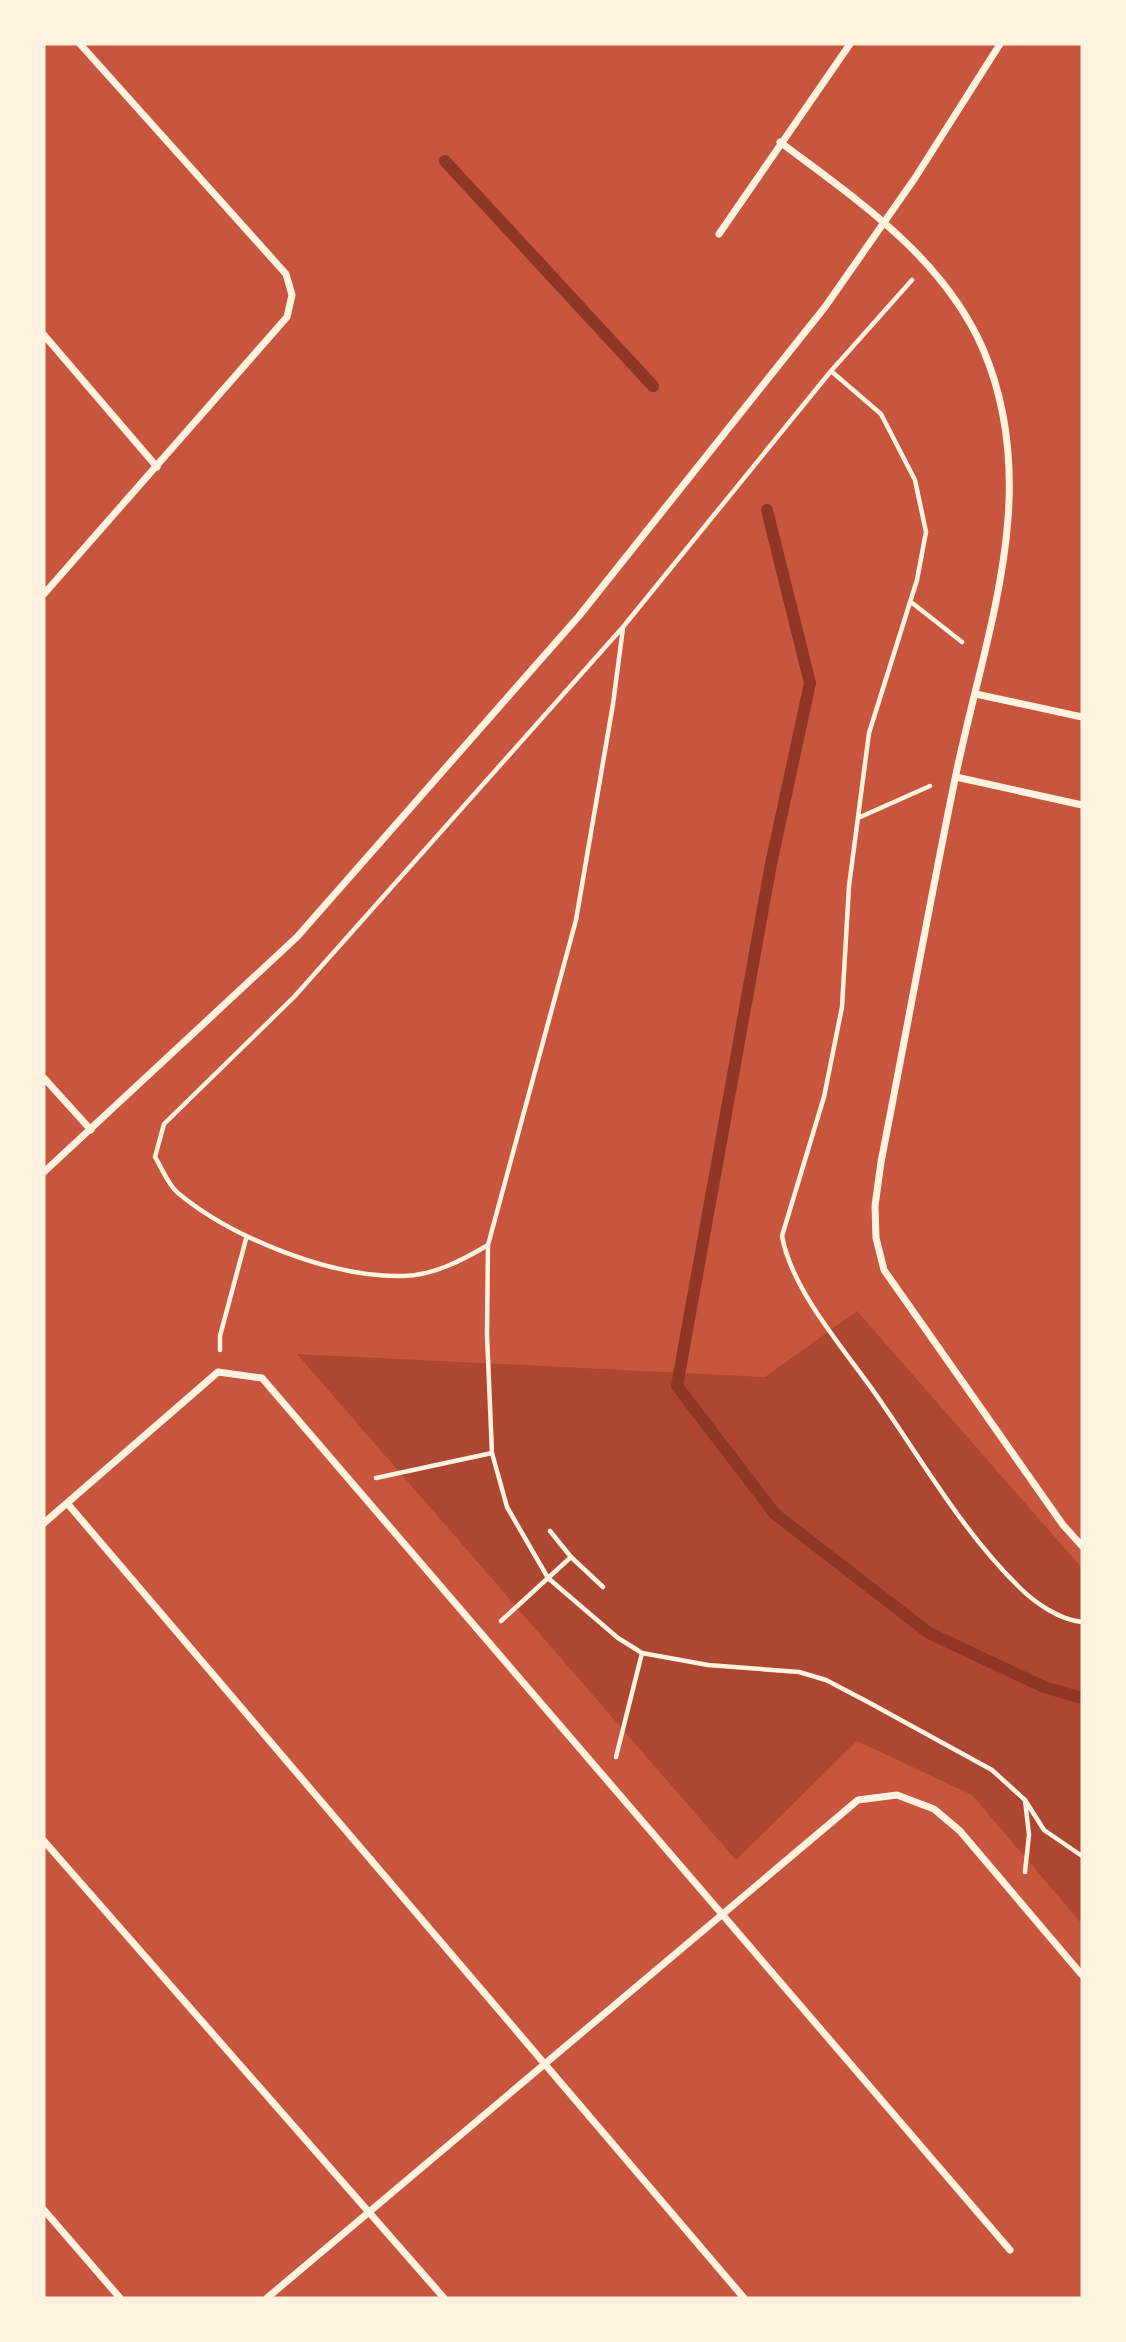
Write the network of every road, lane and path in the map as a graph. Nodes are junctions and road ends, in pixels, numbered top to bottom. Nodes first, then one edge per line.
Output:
1 (80, 44) edge
2 (850, 44) edge
3 (1000, 44) edge
4 (780, 142) junction
5 (884, 220) junction
6 (719, 234) dead end
7 (927, 264) junction
8 (44, 334) edge
9 (831, 371) junction
10 (157, 467) junction
11 (44, 594) edge
12 (911, 602) junction
13 (624, 627) junction
14 (984, 656) junction
15 (976, 694) junction
16 (1082, 718) edge
17 (956, 777) junction
18 (1082, 805) edge
19 (857, 818) junction
20 (44, 1078) edge
21 (91, 1130) junction
22 (44, 1172) edge
23 (246, 1239) junction
24 (488, 1245) junction
25 (218, 1372) junction
26 (492, 1453) junction
27 (352, 1483) junction
28 (67, 1503) junction
29 (44, 1523) edge
30 (550, 1531) dead end
31 (1082, 1546) edge
32 (571, 1557) junction
33 (548, 1578) junction
34 (603, 1587) dead end
35 (1082, 1622) edge
36 (484, 1636) junction
37 (642, 1653) junction
38 (610, 1784) junction
39 (1025, 1800) junction
40 (44, 1841) edge
41 (1082, 1856) edge
42 (1023, 1905) junction
43 (722, 1915) junction
44 (1082, 1975) edge
45 (545, 2064) junction
46 (44, 2210) edge
47 (369, 2212) junction
48 (1010, 2250) dead end
49 (120, 2298) edge
50 (267, 2298) edge
51 (444, 2298) edge
52 (744, 2298) edge

1 - 10 street
2 - 4 street
3 - 5 street
4 - 5 street
4 - 6 street
5 - 7 street
5 - 21 street
7 - 9 path
7 - 14 street
8 - 10 street
9 - 12 path
9 - 13 path
10 - 11 street
12 - 14 path
12 - 19 path
13 - 23 path
13 - 24 path
14 - 15 street
15 - 16 street
15 - 17 street
17 - 18 street
17 - 19 path
17 - 31 street
19 - 35 path
20 - 21 street
21 - 22 street
23 - 24 path
23 - 25 path
24 - 26 path
25 - 27 street
25 - 28 street
26 - 27 path
26 - 33 path
27 - 36 street
28 - 29 street
28 - 45 street
30 - 32 path
32 - 33 path
32 - 34 path
33 - 36 path
33 - 37 path
36 - 38 street
37 - 38 path
37 - 39 path
38 - 43 street
39 - 41 path
39 - 42 path
40 - 47 street
42 - 43 street
42 - 44 street
43 - 45 street
43 - 48 street
45 - 47 street
45 - 52 street
46 - 49 street
47 - 50 street
47 - 51 street

